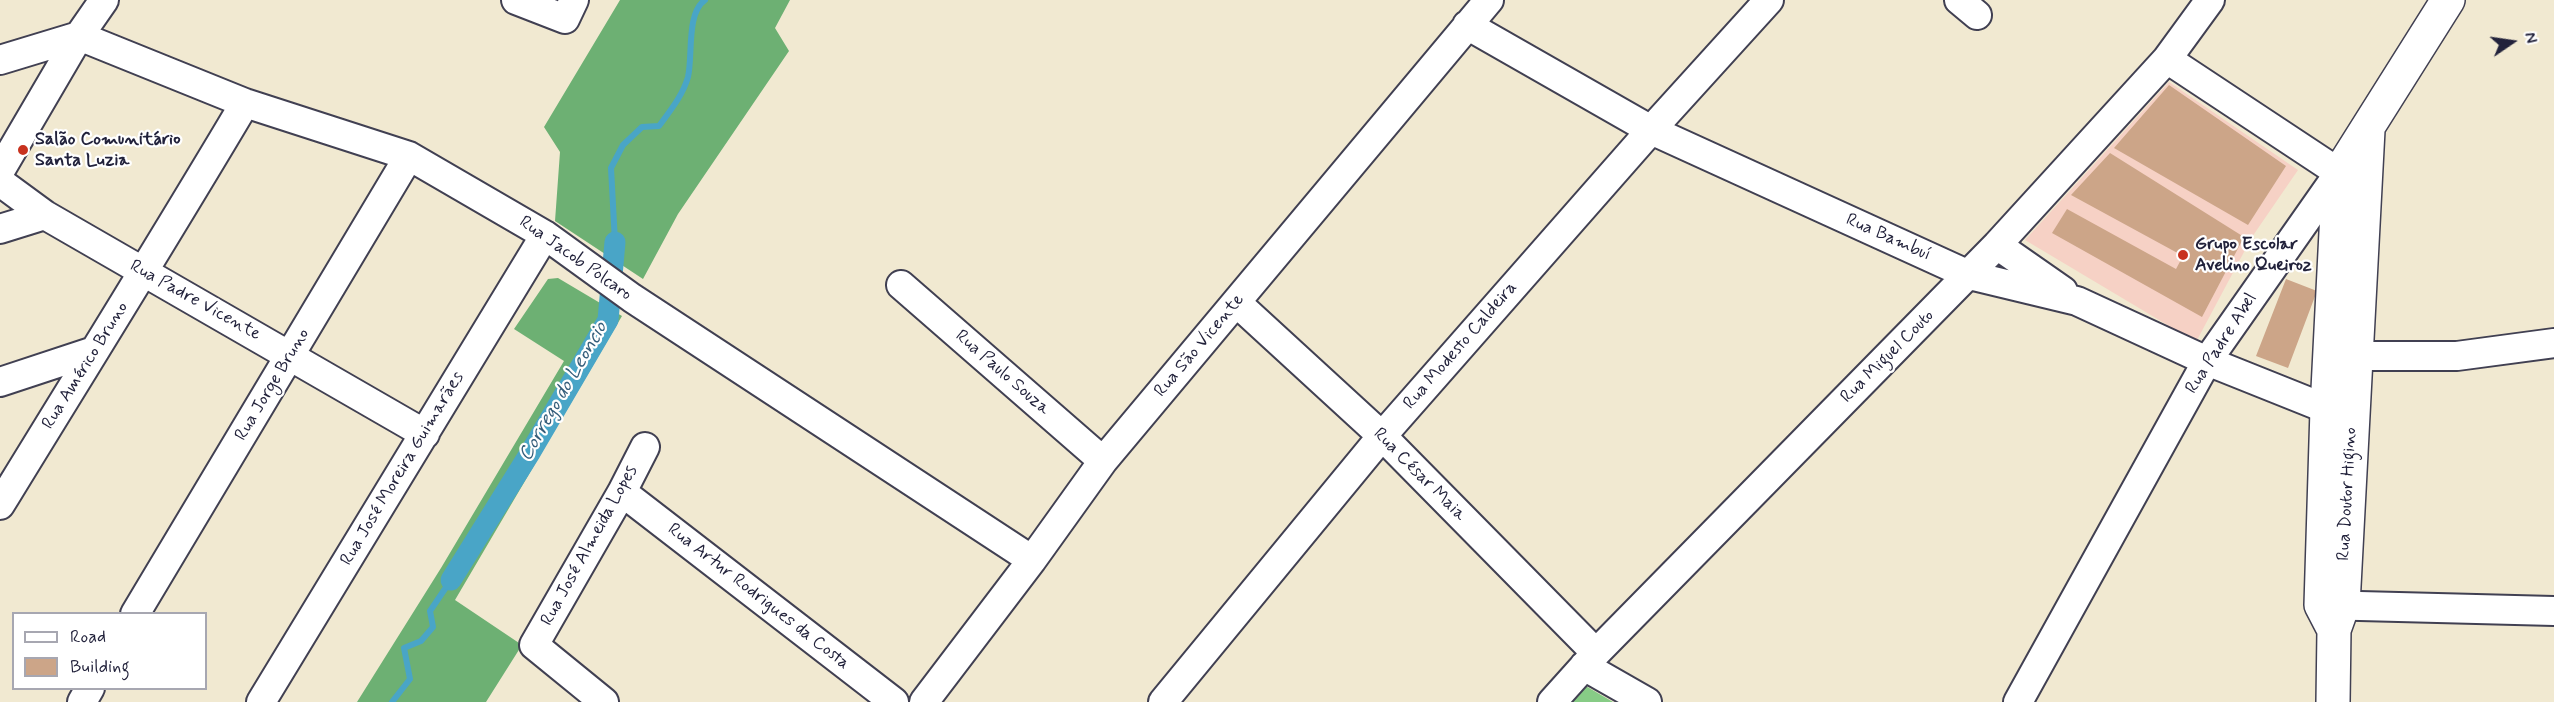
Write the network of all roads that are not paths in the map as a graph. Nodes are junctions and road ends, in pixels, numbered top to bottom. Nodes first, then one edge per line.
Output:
1 (104, 0) edge
2 (516, 0) edge
3 (574, 0) edge
4 (1489, 0) edge
5 (1769, 0) edge
6 (2210, 0) edge
7 (2448, 0) edge
8 (1467, 25) junction
9 (79, 36) junction
10 (2168, 59) junction
11 (0, 60) edge
12 (245, 102) junction
13 (1651, 130) junction
14 (409, 156) junction
15 (0, 171) edge
16 (2352, 181) junction
17 (0, 182) edge
18 (0, 193) edge
19 (45, 215) junction
20 (4, 227) edge
21 (545, 235) junction
22 (1997, 245) junction
23 (144, 273) junction
24 (1969, 274) junction
25 (901, 285) dead end
26 (2077, 301) junction
27 (1237, 303) junction
28 (2554, 343) edge
29 (93, 351) junction
30 (291, 356) junction
31 (2355, 356) junction
32 (2207, 362) junction
33 (0, 382) edge
34 (2327, 409) junction
35 (425, 434) junction
36 (1382, 436) junction
37 (645, 447) dead end
38 (1103, 460) junction
39 (622, 492) junction
40 (0, 505) edge
41 (1032, 560) junction
42 (2554, 611) edge
43 (136, 612) edge
44 (2333, 613) junction
45 (1590, 660) junction
46 (261, 702) edge
47 (604, 702) edge
48 (894, 702) edge
49 (924, 702) edge
50 (1163, 702) edge
51 (1552, 702) edge
52 (1647, 702) edge
53 (2018, 702) edge
54 (2333, 702) edge

1 - 9 street
2 - 3 street
4 - 8 street, Rua São Vicente
5 - 13 street, Rua Modesto Caldeira
6 - 10 street, Rua Miguel Couto
7 - 16 main road
8 - 13 street, Rua Bambuí
8 - 27 street, Rua São Vicente
9 - 11 street
9 - 12 street, Rua Jacob Polcaro
9 - 15 street
10 - 16 street
10 - 22 street, Rua Miguel Couto
12 - 14 street, Rua Jacob Polcaro
12 - 23 street, Rua Américo Bruno
13 - 24 street, Rua Bambuí
13 - 36 street, Rua Modesto Caldeira
14 - 21 street, Rua Jacob Polcaro
14 - 30 street, Rua Jorge Bruno
16 - 31 main road, Rua Doutor Higino
16 - 32 street, Rua Padre Abel
16 - 34 main road, Rua Doutor Higino
17 - 19 street, Rua Padre Vicente
18 - 20 street
19 - 20 street
19 - 23 street, Rua Padre Vicente
21 - 35 street, Rua José Moreira Guimarães
21 - 41 street, Rua Jacob Polcaro
22 - 24 street, Rua Miguel Couto
22 - 26 street
23 - 29 street, Rua Américo Bruno
23 - 30 street, Rua Padre Vicente
24 - 26 street, Rua Bambuí
24 - 45 street, Rua Miguel Couto
25 - 38 street, Rua Paulo Souza
26 - 32 street, Rua Bambuí
27 - 36 street, Rua César Maia
27 - 38 street, Rua São Vicente
28 - 31 street
29 - 33 street
29 - 40 street, Rua Américo Bruno
30 - 35 street, Rua Padre Vicente
30 - 43 street, Rua Jorge Bruno
31 - 34 street
31 - 44 main road, Rua Doutor Higino
32 - 34 street, Rua Bambuí
32 - 53 street, Rua Padre Abel
34 - 44 main road, Rua Doutor Higino
35 - 46 street, Rua José Moreira Guimarães
36 - 45 street, Rua César Maia
36 - 50 street, Rua Modesto Caldeira
37 - 39 street, Rua José Almeida Lopes
38 - 41 street, Rua São Vicente
39 - 47 street, Rua José Almeida Lopes
39 - 48 street, Rua Artur Rodrigues da Costa
41 - 49 street, Rua São Vicente
42 - 44 street
44 - 54 main road, Rua Doutor Higino
45 - 51 street, Rua Miguel Couto
45 - 52 street, Rua César Maia

